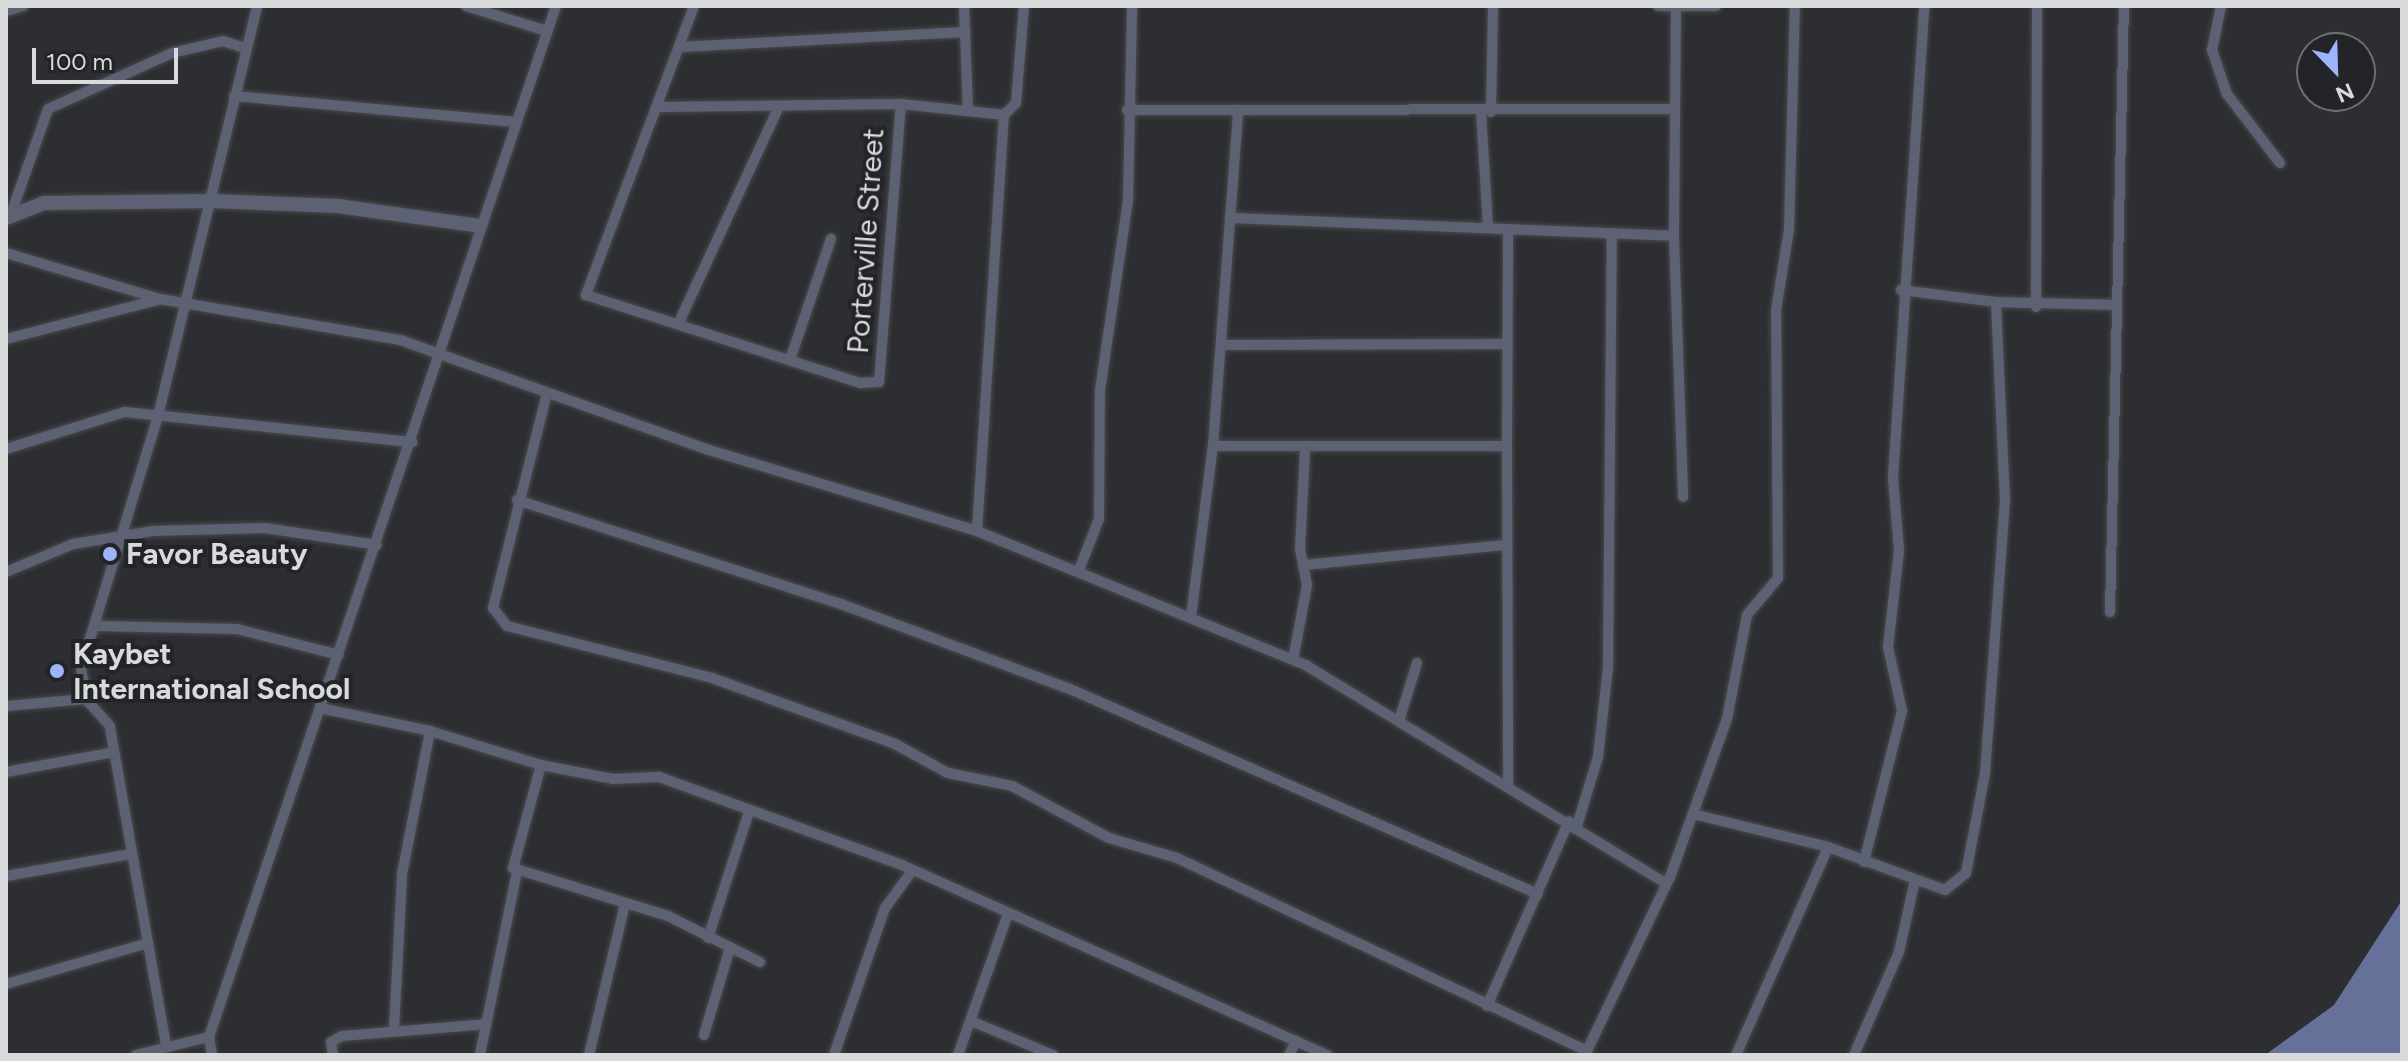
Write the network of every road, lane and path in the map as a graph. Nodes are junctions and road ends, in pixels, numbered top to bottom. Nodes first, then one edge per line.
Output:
1 (23, 6) edge
2 (257, 6) edge
3 (466, 6) edge
4 (556, 6) edge
5 (694, 6) edge
6 (964, 6) edge
7 (1024, 6) edge
8 (1132, 6) edge
9 (1493, 6) edge
10 (1658, 6) edge
11 (1716, 6) edge
12 (1795, 6) edge
13 (1924, 6) edge
14 (2037, 6) edge
15 (2124, 6) edge
16 (2221, 6) edge
17 (1676, 7) edge
18 (6, 11) edge
19 (547, 31) junction
20 (966, 32) junction
21 (680, 47) junction
22 (244, 48) junction
23 (234, 96) junction
24 (901, 104) junction
25 (660, 107) junction
26 (779, 107) junction
27 (1675, 109) junction
28 (1127, 110) junction
29 (1238, 110) junction
30 (968, 111) junction
31 (1486, 112) junction
32 (1004, 115) junction
33 (516, 122) junction
34 (2280, 163) dead end
35 (211, 201) junction
36 (8, 216) edge
37 (1230, 218) junction
38 (480, 226) junction
39 (1488, 226) junction
40 (1508, 229) junction
41 (1612, 233) junction
42 (1674, 236) junction
43 (831, 239) dead end
44 (6, 253) edge
45 (1901, 290) junction
46 (160, 299) junction
47 (1996, 302) junction
48 (185, 303) junction
49 (2116, 305) junction
50 (2036, 307) junction
51 (679, 322) junction
52 (6, 339) edge
53 (1506, 344) junction
54 (1222, 345) junction
55 (441, 356) junction
56 (790, 360) junction
57 (547, 393) junction
58 (158, 416) junction
59 (412, 442) junction
60 (1213, 446) junction
61 (1507, 446) junction
62 (6, 449) edge
63 (1305, 450) junction
64 (1683, 497) dead end
65 (517, 500) junction
66 (977, 531) junction
67 (120, 534) junction
68 (377, 545) junction
69 (1503, 545) junction
70 (1304, 565) junction
71 (1079, 570) junction
72 (6, 572) edge
73 (2110, 612) dead end
74 (1191, 617) junction
75 (96, 626) junction
76 (339, 655) junction
77 (1293, 660) junction
78 (1417, 663) dead end
79 (86, 699) junction
80 (6, 706) edge
81 (320, 708) junction
82 (1399, 721) junction
83 (430, 731) junction
84 (110, 753) junction
85 (541, 765) junction
86 (6, 772) edge
87 (1508, 785) junction
88 (749, 812) junction
89 (1693, 814) junction
90 (1572, 825) junction
91 (1828, 847) junction
92 (131, 854) junction
93 (1864, 862) junction
94 (912, 871) junction
95 (517, 872) junction
96 (6, 876) edge
97 (1915, 880) junction
98 (1666, 883) junction
99 (1538, 894) junction
100 (625, 904) junction
101 (1007, 917) junction
102 (708, 938) junction
103 (148, 943) junction
104 (730, 948) junction
105 (760, 962) dead end
106 (6, 984) edge
107 (1487, 1006) junction
108 (971, 1021) junction
109 (487, 1024) junction
110 (394, 1029) junction
111 (704, 1035) dead end
112 (209, 1037) junction
113 (1296, 1041) junction
114 (166, 1045) junction
115 (1586, 1053) edge
116 (136, 1055) edge
117 (212, 1055) edge
118 (333, 1055) edge
119 (480, 1055) edge
120 (589, 1055) edge
121 (834, 1055) edge
122 (958, 1055) edge
123 (1053, 1055) edge
124 (1289, 1055) edge
125 (1327, 1055) edge
126 (1736, 1055) edge
127 (1854, 1055) edge

1 - 18 street
2 - 22 street
3 - 19 street
4 - 19 street
5 - 21 street
6 - 20 street
7 - 32 street
8 - 28 street
9 - 31 street
10 - 17 street
11 - 17 street
12 - 89 street
13 - 45 street
14 - 50 street
15 - 49 street
16 - 34 street
17 - 27 street
19 - 33 street
20 - 21 street
20 - 30 street
21 - 25 street
22 - 23 street
22 - 36 street
23 - 33 street
23 - 35 street
24 - 26 street
24 - 30 street
24 - 56 street, Porterville Street
25 - 26 street
25 - 51 street
26 - 51 street
27 - 31 street
27 - 42 street
28 - 29 street
28 - 71 street
29 - 31 street
29 - 37 street
30 - 32 street
31 - 39 street
32 - 66 street
33 - 38 street
35 - 36 street
35 - 38 street
35 - 48 street
37 - 39 street
37 - 54 street
38 - 55 street
39 - 40 street
40 - 41 street
40 - 53 street
41 - 42 street
41 - 90 street
42 - 64 street
43 - 56 street
44 - 46 street
45 - 47 street
45 - 93 street
46 - 48 street
46 - 52 street
47 - 50 street
47 - 97 street
48 - 55 street
48 - 58 street
49 - 50 street
49 - 73 street
51 - 56 street
53 - 54 street
53 - 61 street
54 - 60 street
55 - 57 street
55 - 59 street
57 - 65 street
57 - 66 street
58 - 59 street
58 - 62 street
58 - 67 street
59 - 68 street
60 - 63 street
60 - 74 street
61 - 63 street
61 - 69 street
63 - 70 street
65 - 99 street
65 - 107 street
66 - 71 street
67 - 68 street
67 - 72 street
67 - 75 street
68 - 76 street
69 - 70 street
69 - 87 street
70 - 77 street
71 - 74 street
74 - 77 street
75 - 76 street
75 - 79 street
76 - 81 street
77 - 82 street
78 - 82 street
79 - 80 street
79 - 84 street
81 - 83 street
81 - 112 street
82 - 87 street
83 - 85 street
83 - 110 street
84 - 86 street
84 - 92 street
85 - 88 street
85 - 95 street
87 - 90 street
88 - 94 street
88 - 102 street
89 - 91 street
89 - 98 street
90 - 98 street
90 - 99 street
91 - 93 street
91 - 126 street
92 - 96 street
92 - 103 street
93 - 97 street
94 - 101 street
94 - 121 street
95 - 100 street
95 - 109 street
97 - 127 street
98 - 115 street
99 - 107 street
100 - 102 street
100 - 120 street
101 - 108 street
101 - 113 street
102 - 104 street
103 - 106 street
103 - 114 street
104 - 105 street
104 - 111 street
107 - 115 street
108 - 122 street
108 - 123 street
109 - 110 street
109 - 119 street
110 - 118 street
112 - 114 street
112 - 117 street
113 - 124 street
113 - 125 street
114 - 116 street

